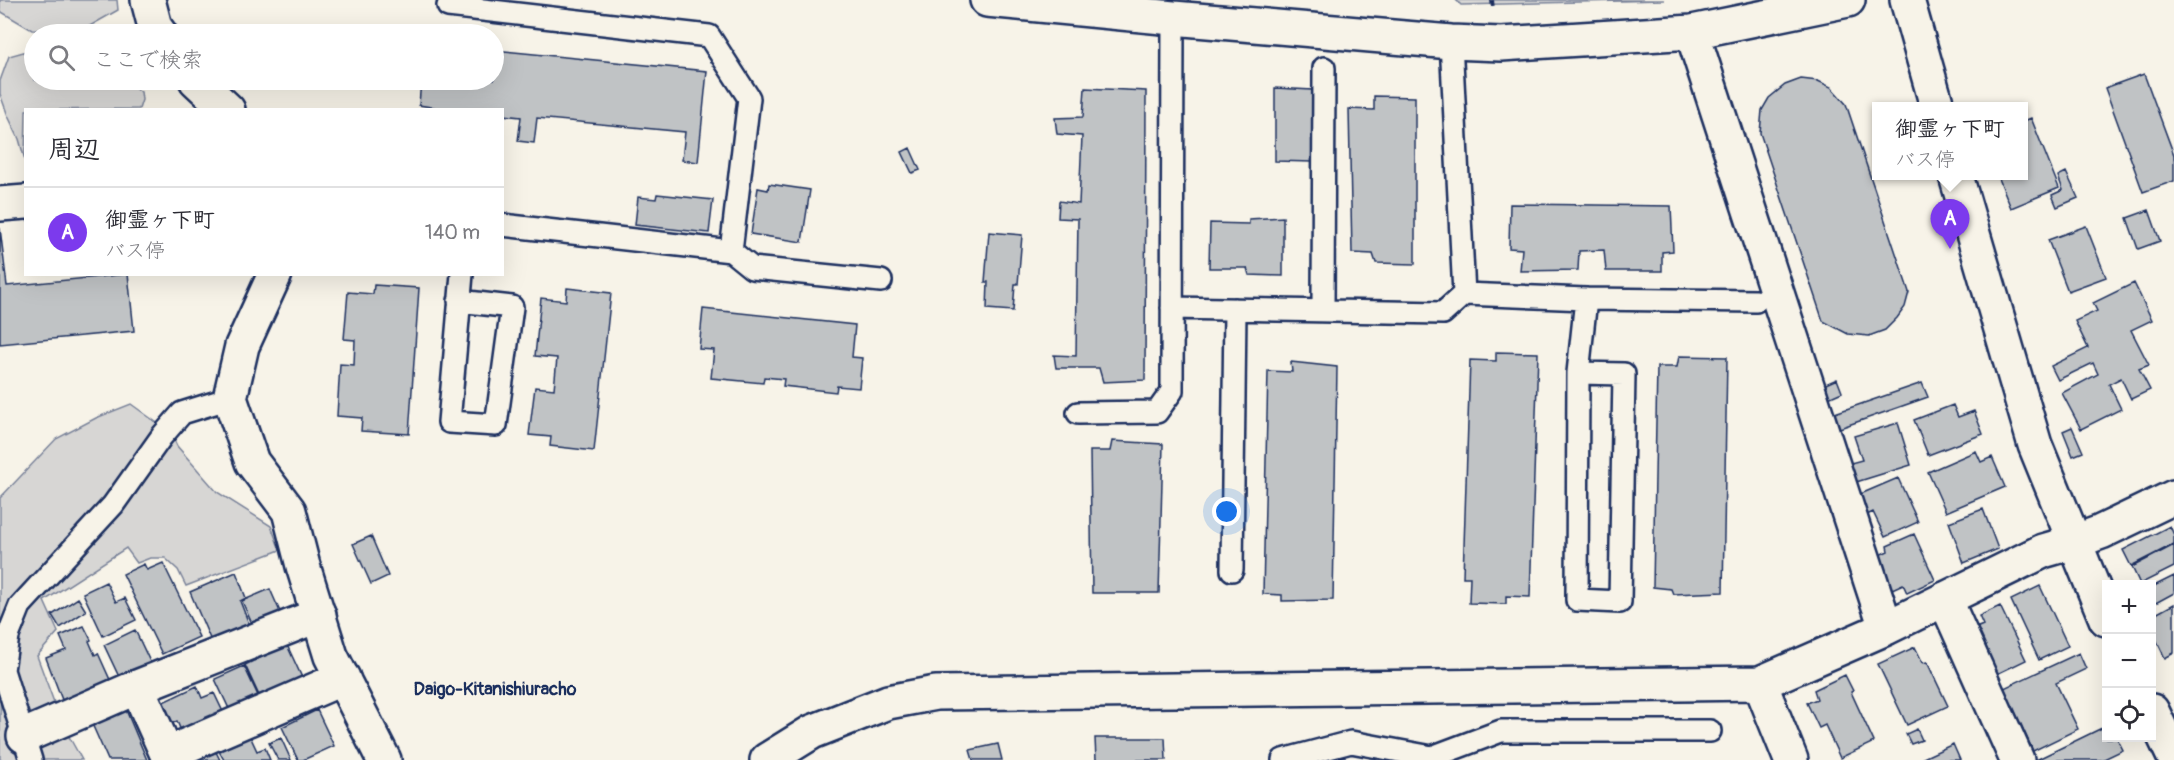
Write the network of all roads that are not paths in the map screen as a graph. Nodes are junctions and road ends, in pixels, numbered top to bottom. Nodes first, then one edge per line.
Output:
1 (148, 0) edge
2 (989, 0) edge
3 (1848, 0) edge
4 (1907, 0) edge
5 (448, 6) dead end
6 (1173, 18) junction
7 (154, 24) edge
8 (1692, 32) junction
9 (1451, 42) junction
10 (1324, 68) dead end
11 (1936, 102) edge
12 (1957, 180) edge
13 (24, 202) edge
14 (0, 204) edge
15 (504, 225) edge
16 (731, 251) junction
17 (274, 276) edge
18 (462, 276) edge
19 (881, 280) dead end
20 (1464, 294) junction
21 (1586, 299) junction
22 (459, 301) junction
23 (1756, 301) dead end
24 (1172, 308) junction
25 (1235, 309) junction
26 (1323, 310) junction
27 (1578, 373) junction
28 (230, 398) junction
29 (1078, 413) dead end
30 (2174, 497) edge
31 (2074, 542) junction
32 (1233, 570) dead end
33 (1945, 598) junction
34 (2102, 609) edge
35 (319, 615) junction
36 (1886, 628) junction
37 (343, 678) junction
38 (1760, 683) junction
39 (137, 687) junction
40 (2156, 721) edge
41 (1710, 731) dead end
42 (27, 748) edge
43 (2174, 757) edge
44 (1433, 759) edge
45 (384, 760) edge
46 (767, 760) edge
47 (1283, 760) edge
48 (1791, 760) edge
49 (2017, 760) edge

1 - 7 street
2 - 6 street
3 - 8 street
4 - 11 street
5 - 16 lane
6 - 9 street
6 - 24 lane
8 - 9 street
8 - 36 street
9 - 20 lane
10 - 26 lane
12 - 31 street
13 - 14 street
15 - 16 lane
16 - 19 lane
17 - 28 street
18 - 22 lane
20 - 21 lane
20 - 26 lane
21 - 23 lane
21 - 27 lane
22 - 22 lane
24 - 25 lane
24 - 29 lane
25 - 26 lane
25 - 32 lane
27 - 27 lane
28 - 35 street
28 - 42 lane
30 - 31 street
31 - 33 street
31 - 34 street
33 - 36 street
33 - 49 street
35 - 37 street
35 - 39 street
36 - 38 street
37 - 39 street
37 - 45 street
38 - 46 street
38 - 48 street
39 - 42 street
40 - 43 street
41 - 44 lane
44 - 47 lane

